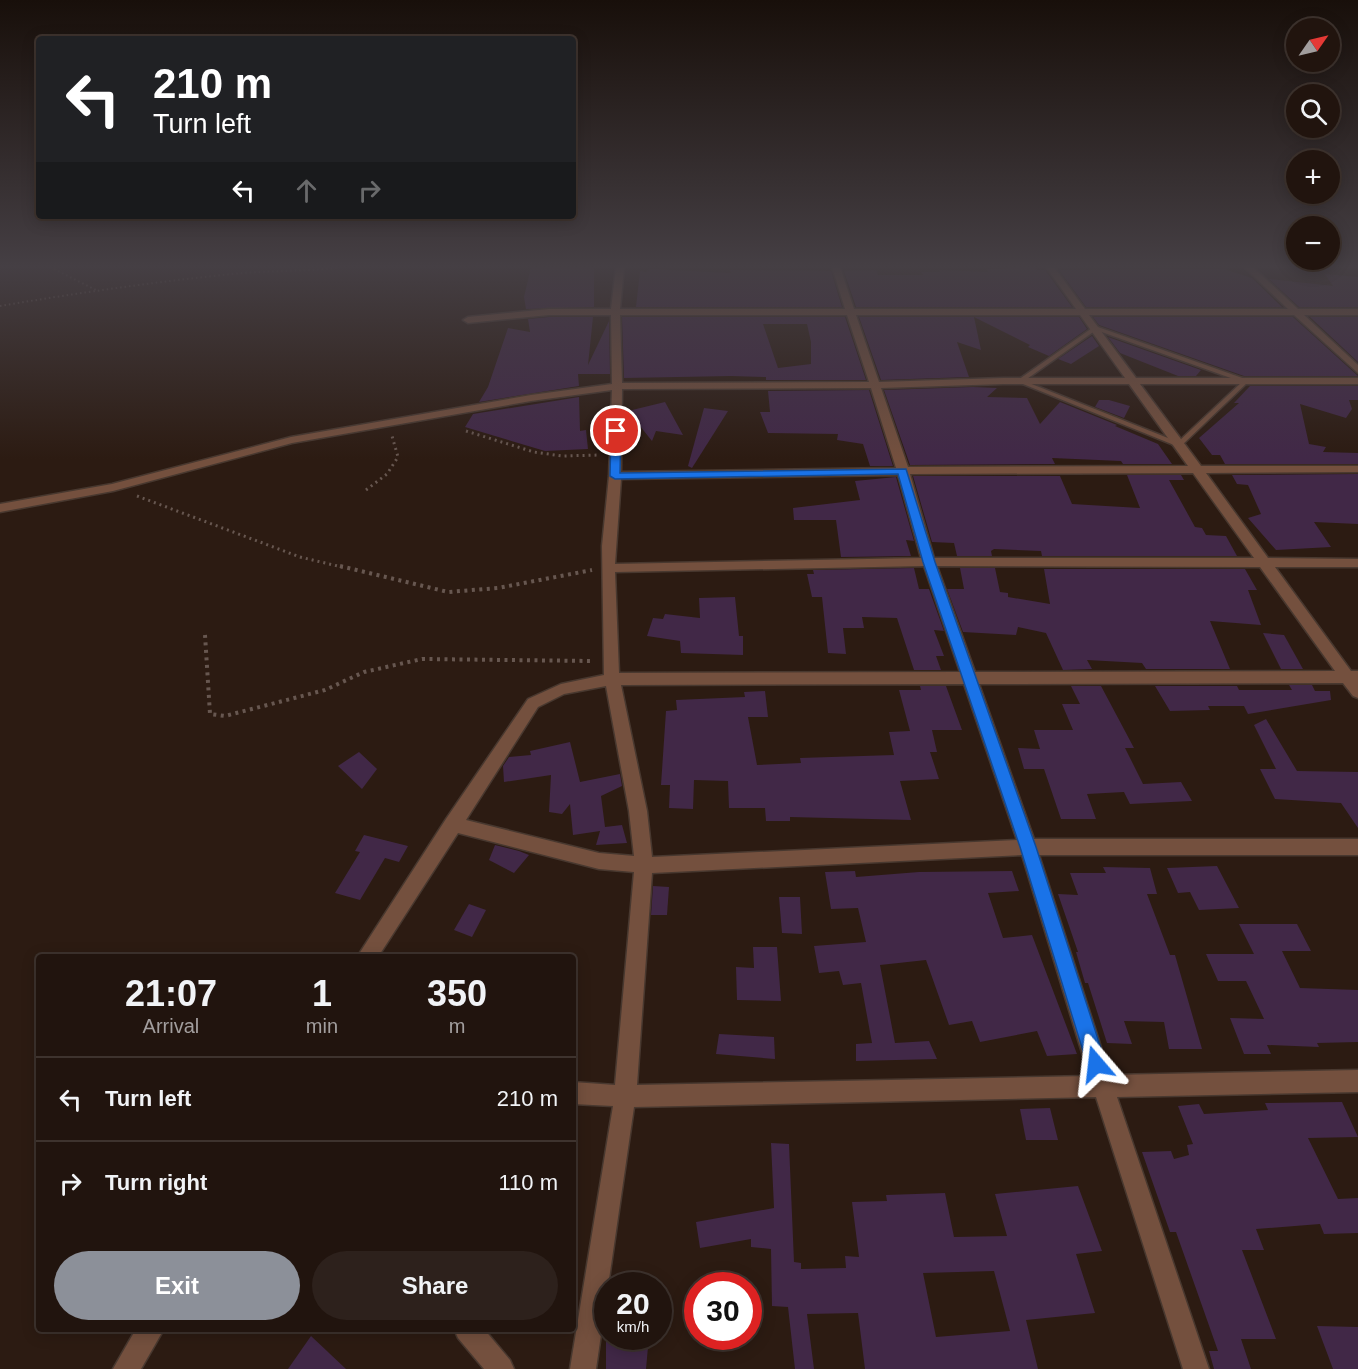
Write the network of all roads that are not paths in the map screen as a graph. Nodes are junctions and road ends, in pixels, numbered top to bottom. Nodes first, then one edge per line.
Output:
1 (616, 331) edge
2 (857, 331) edge
3 (1091, 331) edge
4 (1097, 331) edge
5 (1103, 331) edge
6 (1318, 331) edge
7 (1358, 370) edge
8 (1020, 381) junction
9 (1133, 381) junction
10 (1246, 381) junction
11 (1358, 381) edge
12 (874, 385) junction
13 (617, 386) junction
14 (1179, 445) junction
15 (1358, 469) edge
16 (1197, 470) junction
17 (903, 471) junction
18 (615, 476) junction
19 (0, 508) edge
20 (929, 562) junction
21 (1358, 563) edge
22 (1265, 564) junction
23 (608, 568) junction
24 (968, 676) junction
25 (1352, 677) edge
26 (612, 679) junction
27 (1358, 692) edge
28 (452, 824) junction
29 (1028, 847) junction
30 (1358, 847) edge
31 (644, 865) junction
32 (369, 954) edge
33 (1358, 1081) edge
34 (1103, 1086) junction
35 (576, 1093) edge
36 (626, 1096) junction
37 (149, 1332) edge
38 (470, 1332) edge
39 (126, 1369) edge
40 (501, 1369) edge
41 (583, 1369) edge
42 (1196, 1369) edge

1 - 13 street
2 - 12 street
3 - 8 lane
4 - 9 street
5 - 10 lane
6 - 7 street
8 - 9 street
8 - 12 street
8 - 14 lane
9 - 10 street
9 - 14 street
10 - 11 street
10 - 14 lane
12 - 13 street
12 - 17 street
13 - 18 street
13 - 19 street
14 - 16 street
15 - 16 street
16 - 17 street
16 - 22 street
17 - 18 street
17 - 20 street
18 - 23 street
20 - 22 street
20 - 23 street
20 - 24 street
21 - 22 street
22 - 25 street
23 - 26 street
24 - 25 street
24 - 26 street
24 - 29 street
25 - 27 street
26 - 28 street
26 - 31 street
28 - 31 street
28 - 32 street
29 - 30 street
29 - 31 street
29 - 34 street
31 - 36 street
33 - 34 street
34 - 36 street
34 - 42 street
35 - 36 street
36 - 41 street
37 - 39 street
38 - 40 street

